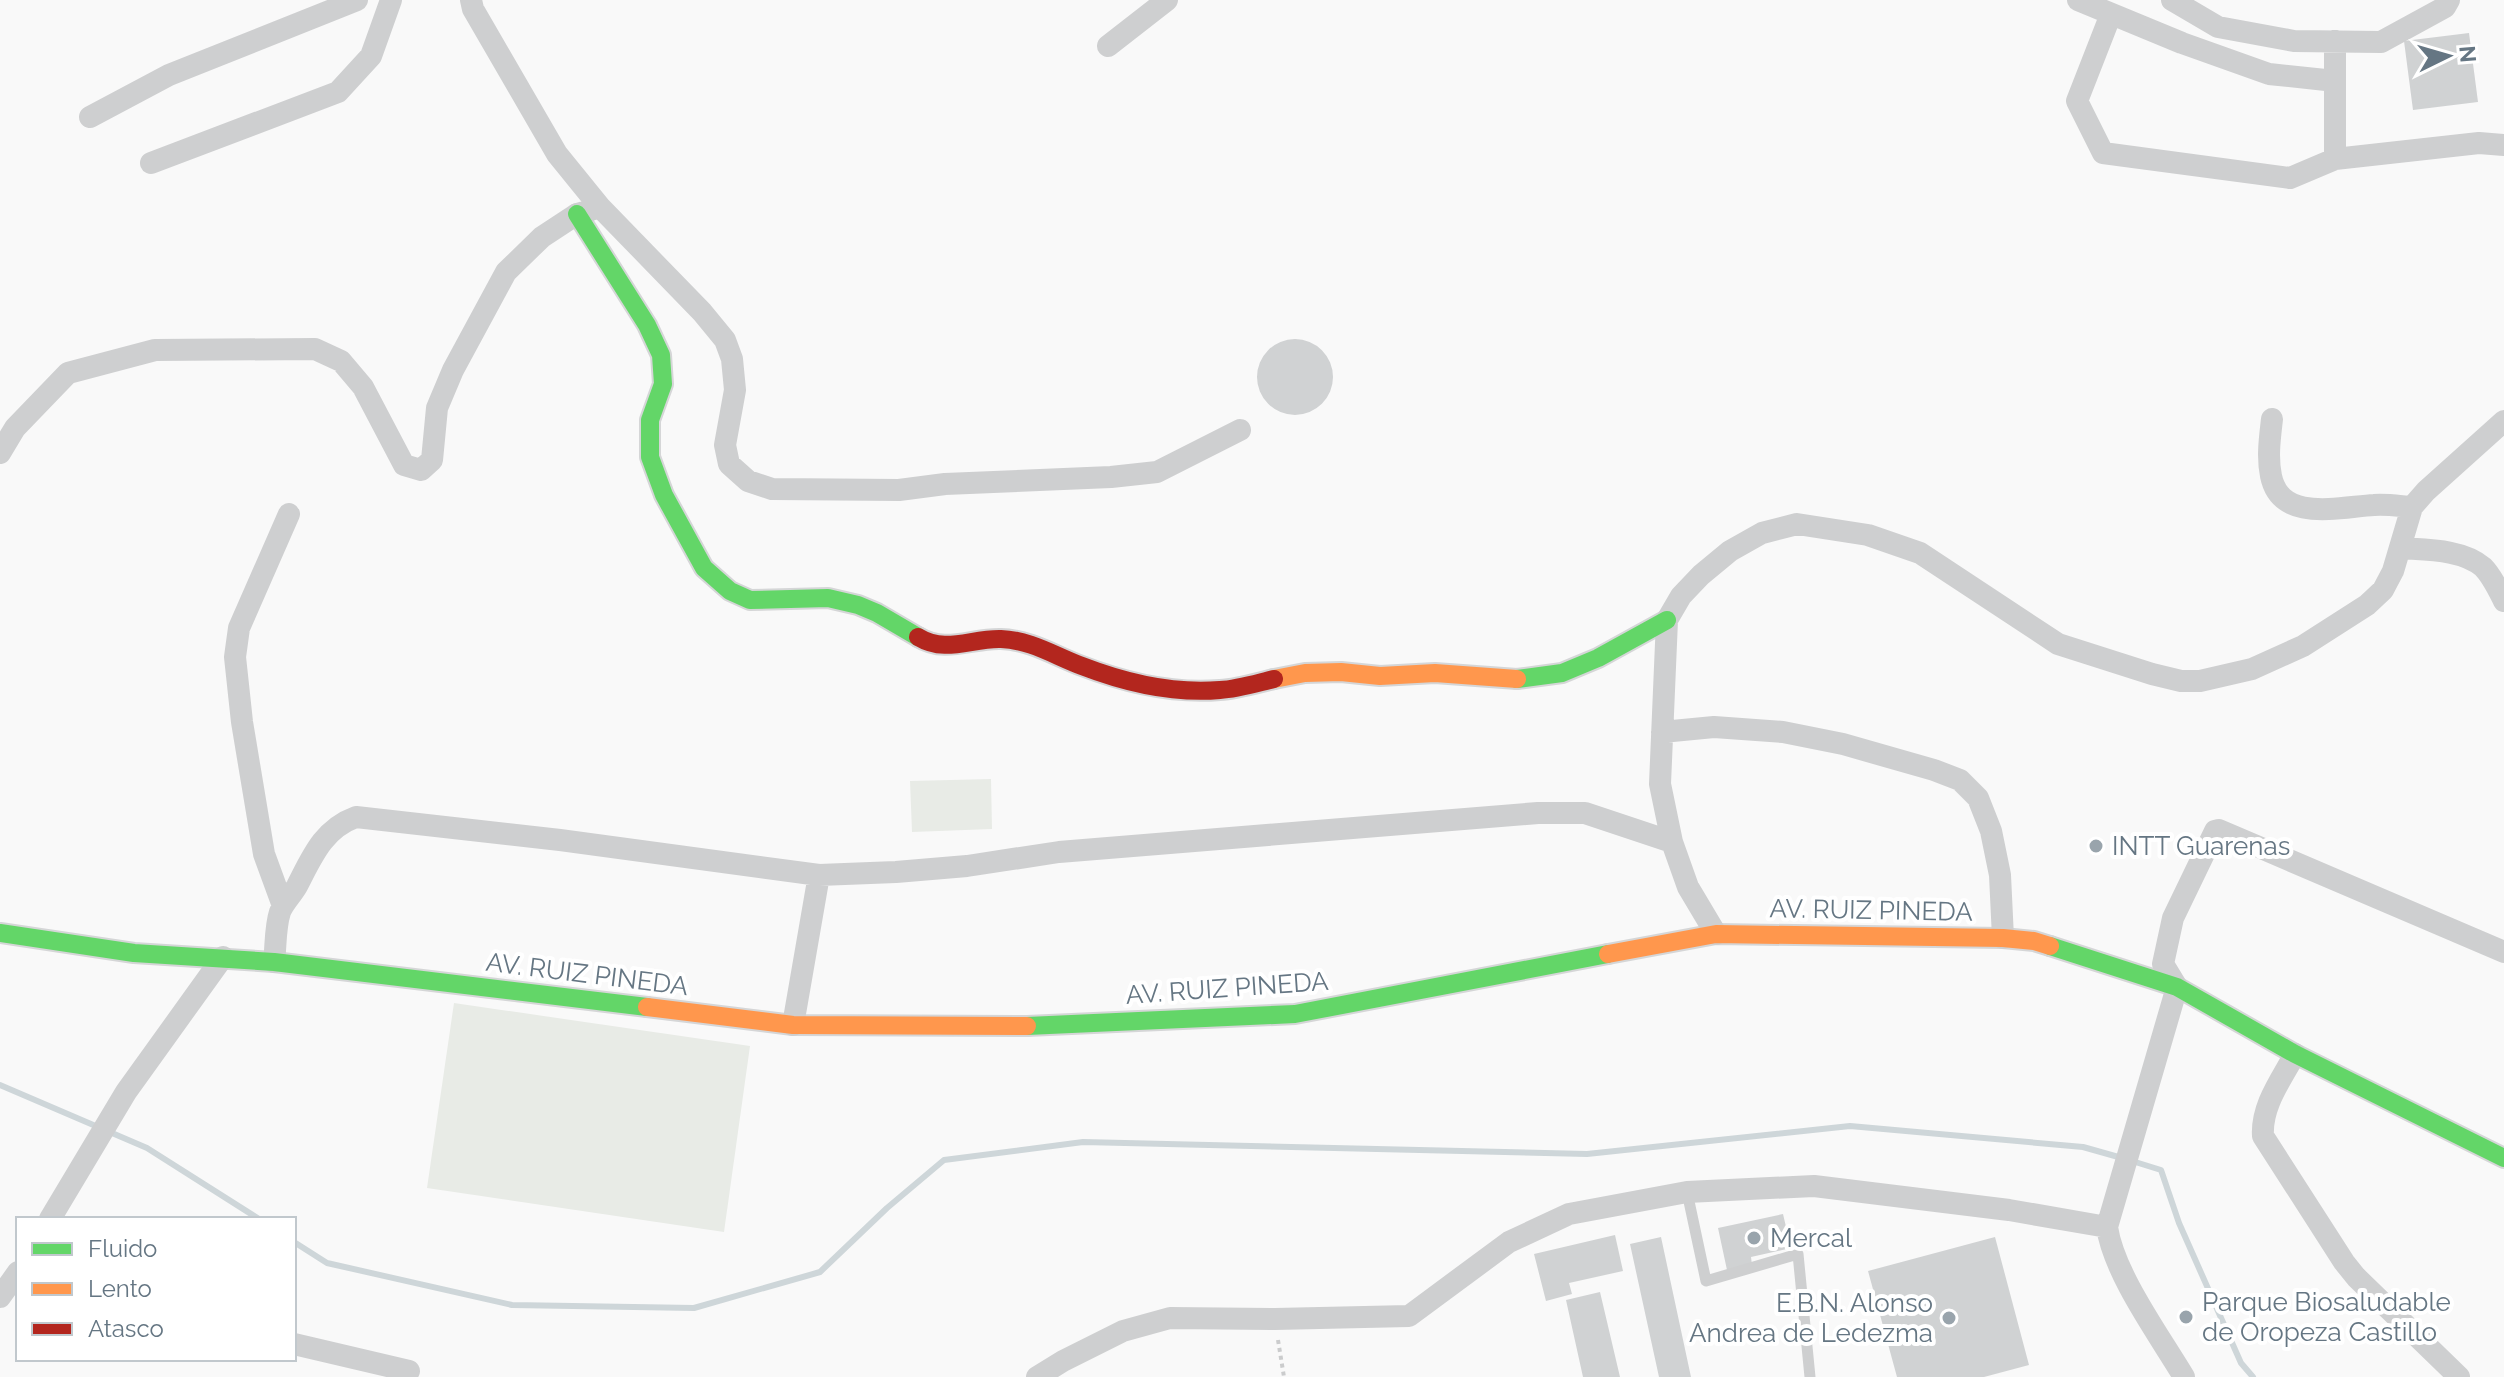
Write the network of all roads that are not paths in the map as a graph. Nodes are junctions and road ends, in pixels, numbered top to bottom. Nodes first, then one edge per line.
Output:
1 (357, 0) edge
2 (391, 0) edge
3 (471, 0) edge
4 (1167, 0) edge
5 (2078, 0) edge
6 (2172, 0) edge
7 (2449, 0) edge
8 (2111, 14) junction
9 (2335, 41) junction
10 (1108, 46) dead end
11 (2335, 81) junction
12 (90, 117) dead end
13 (2504, 145) edge
14 (2335, 159) junction
15 (151, 163) dead end
16 (600, 207) junction
17 (577, 214) junction
18 (2272, 419) dead end
19 (2504, 421) edge
20 (1240, 430) dead end
21 (0, 453) edge
22 (2412, 507) junction
23 (289, 514) dead end
24 (2400, 548) junction
25 (2504, 601) edge
26 (1667, 620) junction
27 (1662, 732) junction
28 (1672, 842) junction
29 (819, 875) junction
30 (283, 906) junction
31 (0, 933) edge
32 (1716, 934) junction
33 (2003, 938) junction
34 (2504, 952) edge
35 (223, 957) junction
36 (274, 962) junction
37 (2177, 987) junction
38 (793, 1025) junction
39 (2295, 1054) junction
40 (2504, 1158) edge
41 (1687, 1192) junction
42 (51, 1217) edge
43 (2107, 1227) junction
44 (16, 1275) edge
45 (0, 1297) edge
46 (296, 1344) edge
47 (409, 1371) dead end
48 (1037, 1377) edge
49 (1810, 1377) edge
50 (2184, 1377) edge
51 (2459, 1377) edge

1 - 12 street
2 - 15 street
3 - 16 street
4 - 10 street
5 - 8 street
6 - 9 street
7 - 9 street
8 - 11 street
8 - 14 street
9 - 11 street
11 - 14 street
13 - 14 street
16 - 17 street
16 - 20 street
17 - 21 street
17 - 26 street
18 - 22 street
19 - 22 street
22 - 24 street
23 - 30 street
24 - 25 street
24 - 26 street
26 - 27 street
27 - 28 street
27 - 33 street
28 - 29 street
28 - 32 street
29 - 30 street
29 - 38 street
30 - 36 street
31 - 35 street, AV. RUIZ PINEDA
32 - 33 street, AV. RUIZ PINEDA
32 - 38 street, AV. RUIZ PINEDA
33 - 37 street, AV. RUIZ PINEDA
34 - 37 street
35 - 36 street, AV. RUIZ PINEDA
35 - 42 street
36 - 38 street, AV. RUIZ PINEDA
37 - 39 street, AV. RUIZ PINEDA
37 - 43 street
39 - 40 street, AV. RUIZ PINEDA
39 - 51 street
41 - 43 street
41 - 48 street
41 - 49 lane
43 - 50 street
44 - 45 street
46 - 47 street

